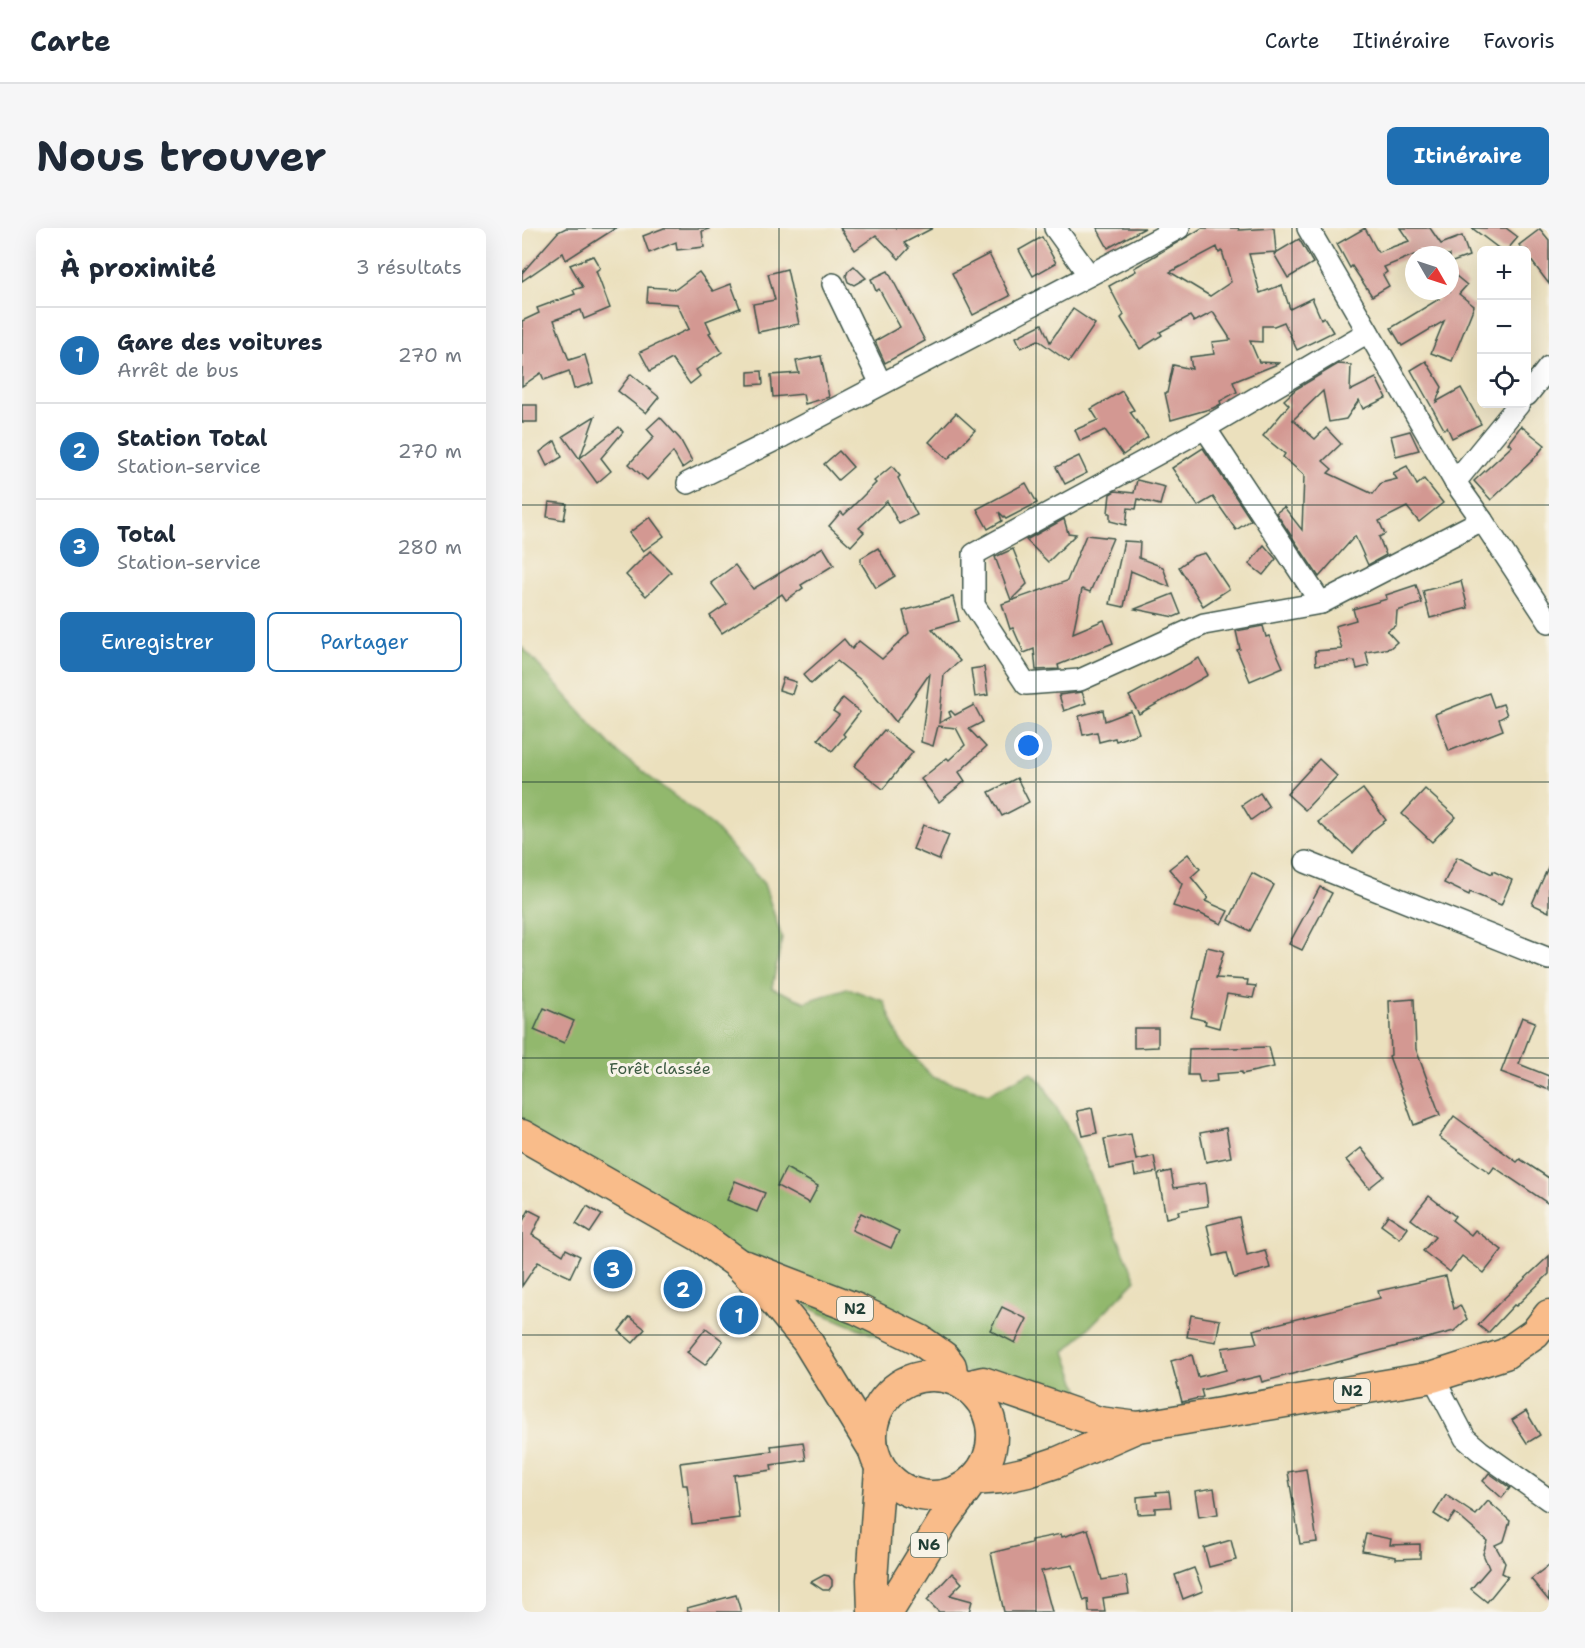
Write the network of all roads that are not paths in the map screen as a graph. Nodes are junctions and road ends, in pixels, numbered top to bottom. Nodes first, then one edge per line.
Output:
1 (1055, 228) edge
2 (1179, 228) edge
3 (1308, 228) edge
4 (1089, 274) junction
5 (833, 284) dead end
6 (1368, 332) junction
7 (1549, 368) edge
8 (881, 384) junction
9 (1531, 390) edge
10 (1516, 408) edge
11 (1205, 428) junction
12 (1455, 482) junction
13 (688, 483) dead end
14 (1482, 520) junction
15 (1321, 603) junction
16 (1545, 608) edge
17 (1306, 862) dead end
18 (1549, 959) edge
19 (522, 1135) edge
20 (737, 1263) junction
21 (1549, 1315) edge
22 (1433, 1377) junction
23 (960, 1383) junction
24 (1138, 1428) junction
25 (876, 1458) junction
26 (973, 1480) junction
27 (1549, 1500) edge
28 (873, 1612) edge
29 (888, 1612) edge

1 - 4 street
2 - 4 street
3 - 6 street
4 - 8 street
5 - 8 street
6 - 11 street
6 - 12 street
7 - 9 street
8 - 13 street
10 - 12 street
11 - 15 street
11 - 15 street
12 - 14 street
14 - 15 street
14 - 16 street
17 - 18 street
19 - 20 highway, N2
20 - 23 highway, N2
20 - 25 highway, N2
21 - 22 highway, N2
22 - 24 highway, N2
22 - 27 street
23 - 24 highway, N2
23 - 25 highway
23 - 26 highway
24 - 26 highway, N2
25 - 26 highway
25 - 28 highway
26 - 29 highway, N6

